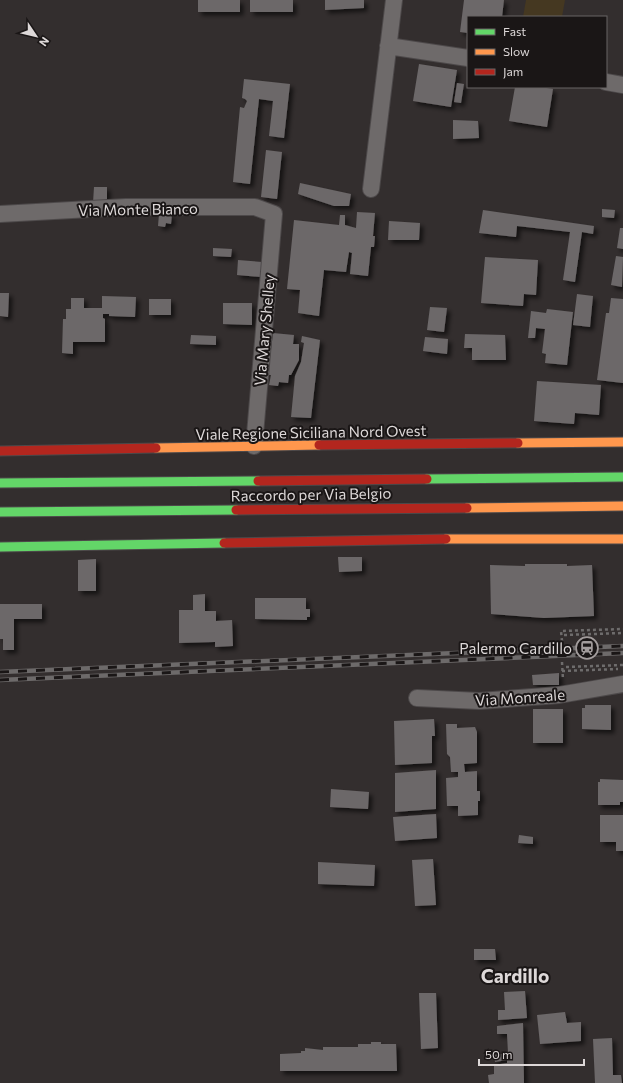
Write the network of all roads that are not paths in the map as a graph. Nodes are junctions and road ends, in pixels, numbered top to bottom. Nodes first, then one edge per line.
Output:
1 (394, 0) edge
2 (388, 46) junction
3 (467, 58) edge
4 (607, 82) edge
5 (623, 85) edge
6 (371, 189) dead end
7 (0, 214) edge
8 (274, 214) joint
9 (623, 442) edge
10 (254, 446) junction
11 (0, 451) edge
12 (623, 477) edge
13 (0, 483) edge
14 (623, 506) edge
15 (0, 512) edge
16 (623, 539) edge
17 (0, 547) edge
18 (623, 684) edge
19 (416, 698) dead end

1 - 2 street
2 - 3 street
2 - 6 street
4 - 5 street
7 - 8 street, Via Monte Bianco
8 - 10 street, Via Mary Shelley
9 - 10 main road, Viale Regione Siciliana Nord Ovest
10 - 11 main road, Viale Regione Siciliana Nord Ovest
12 - 13 main road, Raccordo per Via Belgio
14 - 15 main road, Raccordo per Via Belgio
16 - 17 main road
18 - 19 street, Via Monreale

